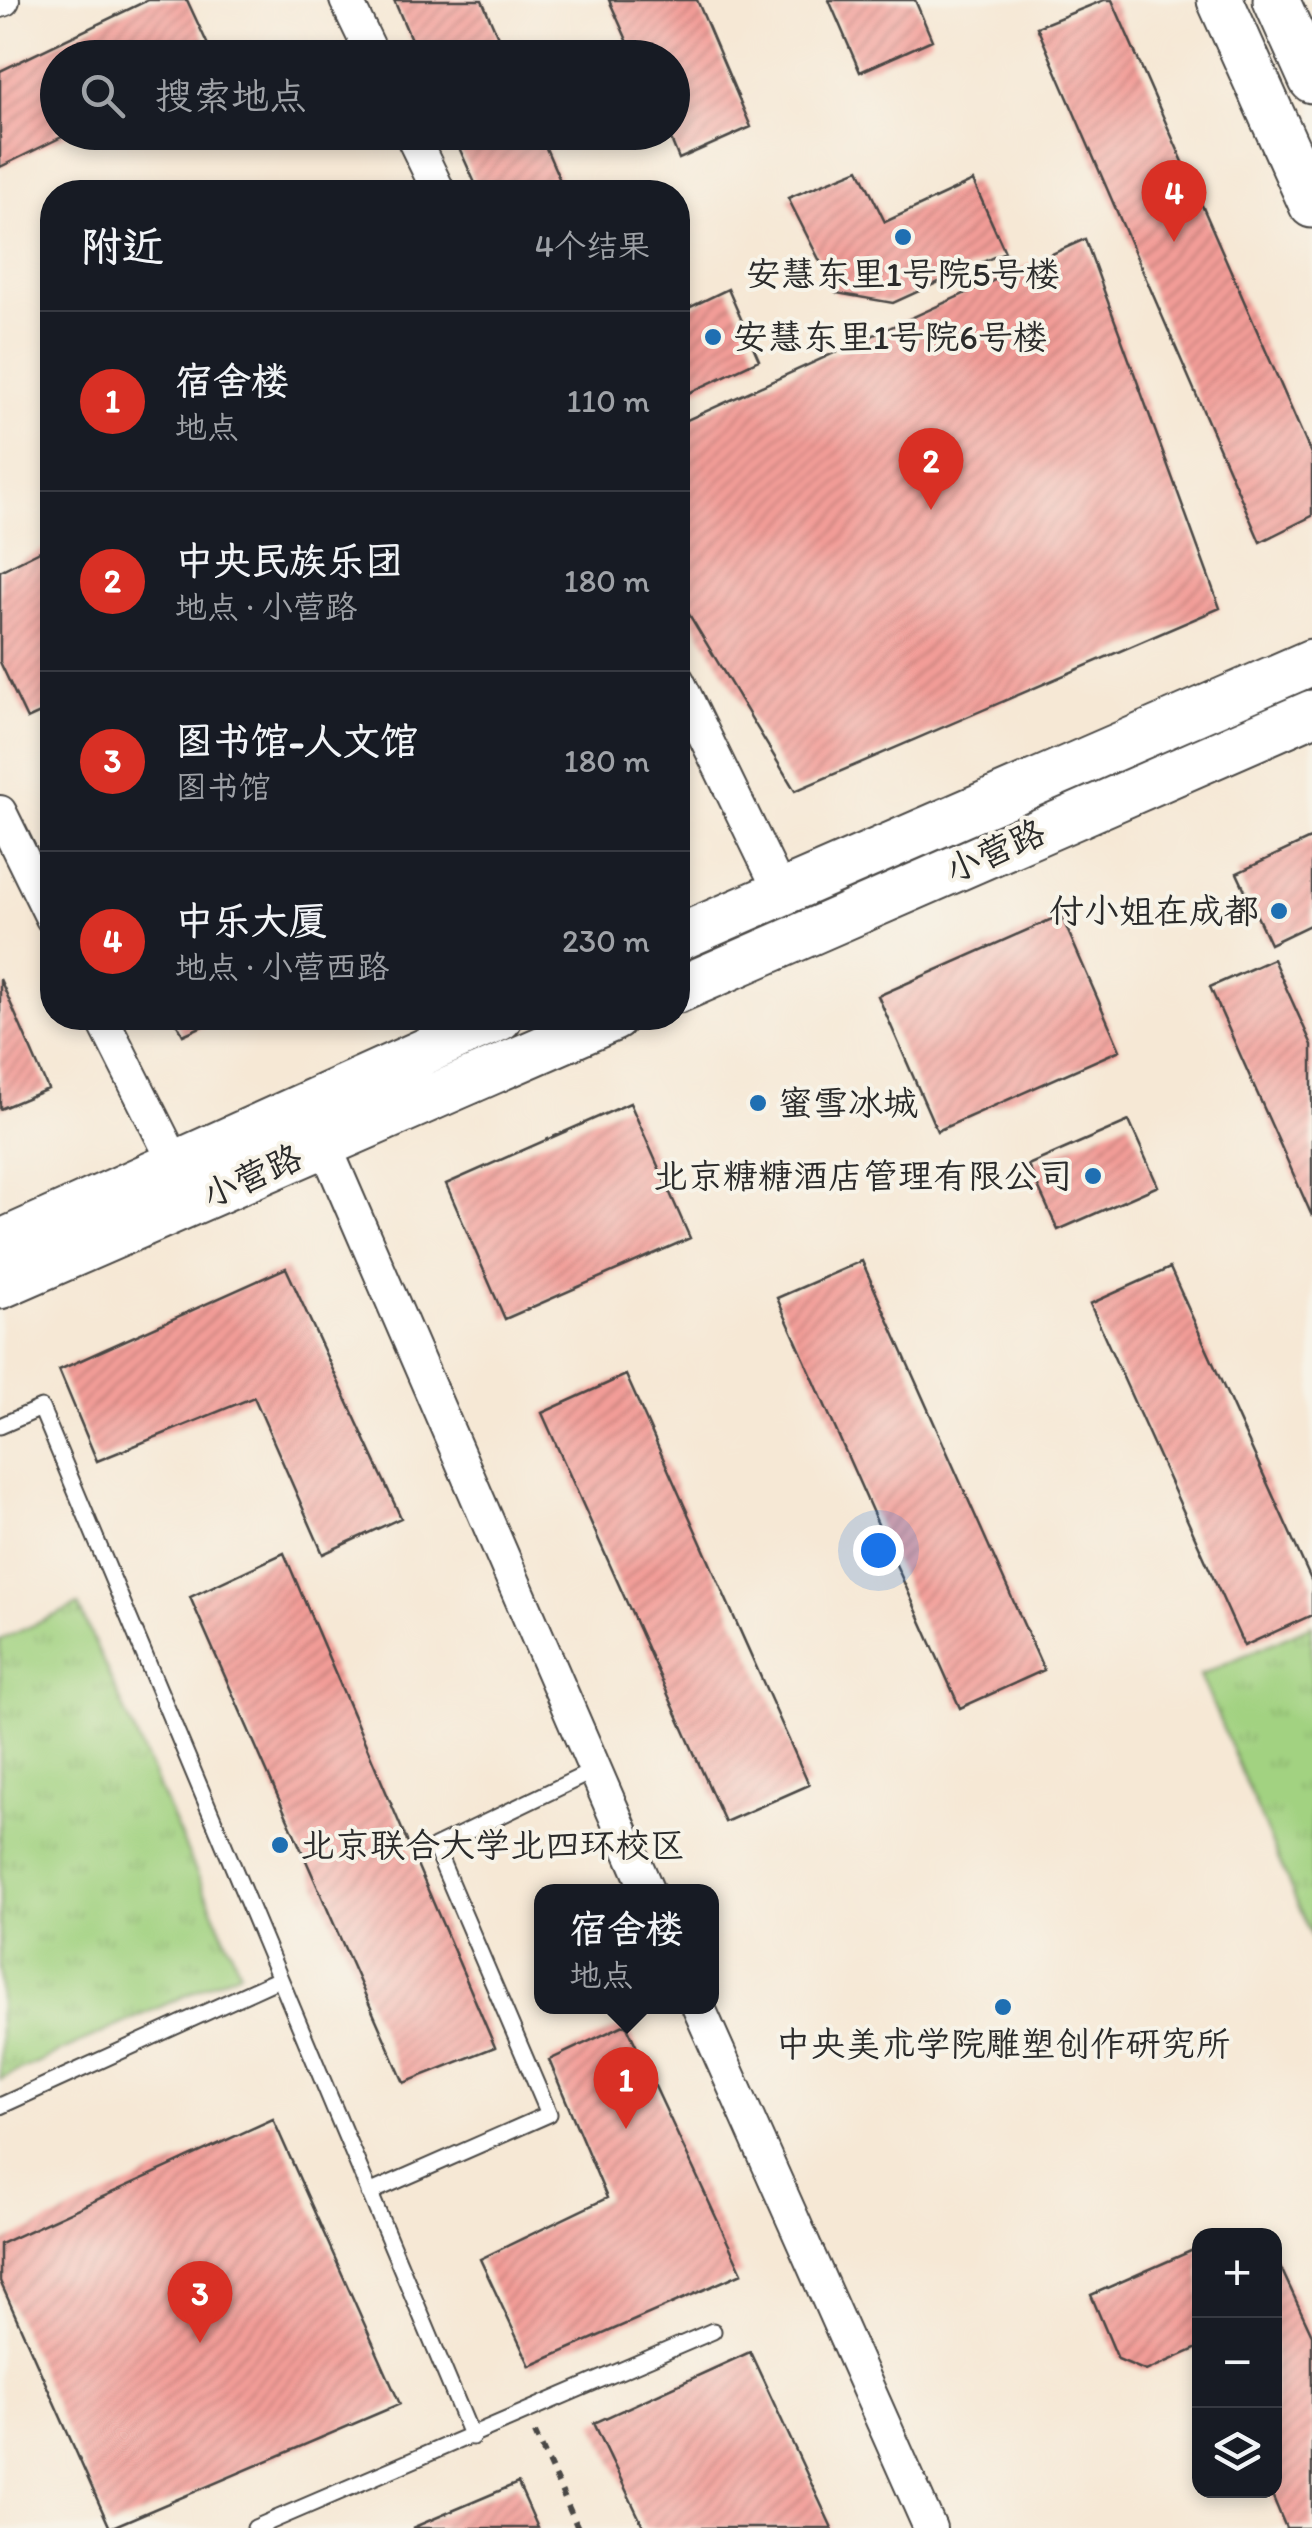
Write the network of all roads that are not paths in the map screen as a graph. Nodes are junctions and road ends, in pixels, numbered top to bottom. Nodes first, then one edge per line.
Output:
1 (346, 0) edge
2 (1220, 0) edge
3 (1276, 0) edge
4 (365, 40) edge
5 (1312, 80) edge
6 (419, 150) edge
7 (433, 180) edge
8 (1312, 206) edge
9 (1312, 662) edge
10 (690, 706) edge
11 (1312, 713) edge
12 (0, 812) edge
13 (781, 893) junction
14 (40, 894) edge
15 (690, 933) edge
16 (690, 985) edge
17 (108, 1030) edge
18 (479, 1030) edge
19 (581, 1030) edge
20 (317, 1125) junction
21 (176, 1165) junction
22 (236, 1183) junction
23 (0, 1243) edge
24 (0, 1286) edge
25 (0, 1426) edge
26 (596, 1770) junction
27 (645, 1884) edge
28 (279, 1979) junction
29 (702, 2014) edge
30 (0, 2106) edge
31 (369, 2193) junction
32 (713, 2331) dead end
33 (472, 2436) junction
34 (255, 2528) edge
35 (930, 2528) edge

1 - 4 street
2 - 8 street
3 - 5 street
6 - 7 street
9 - 13 street, 小营路
10 - 13 street
11 - 16 street, 小营路
12 - 14 street
13 - 15 street, 小营路
17 - 21 street
18 - 20 street, 小营路
19 - 20 street, 小营路
20 - 21 street, 小营路
20 - 22 street, 小营路
20 - 26 street
21 - 22 street
21 - 23 street, 小营路
22 - 24 street, 小营路
25 - 28 lane
26 - 27 street
26 - 31 lane
28 - 30 lane
28 - 31 lane
29 - 35 street
31 - 33 lane
32 - 33 lane
33 - 34 lane

